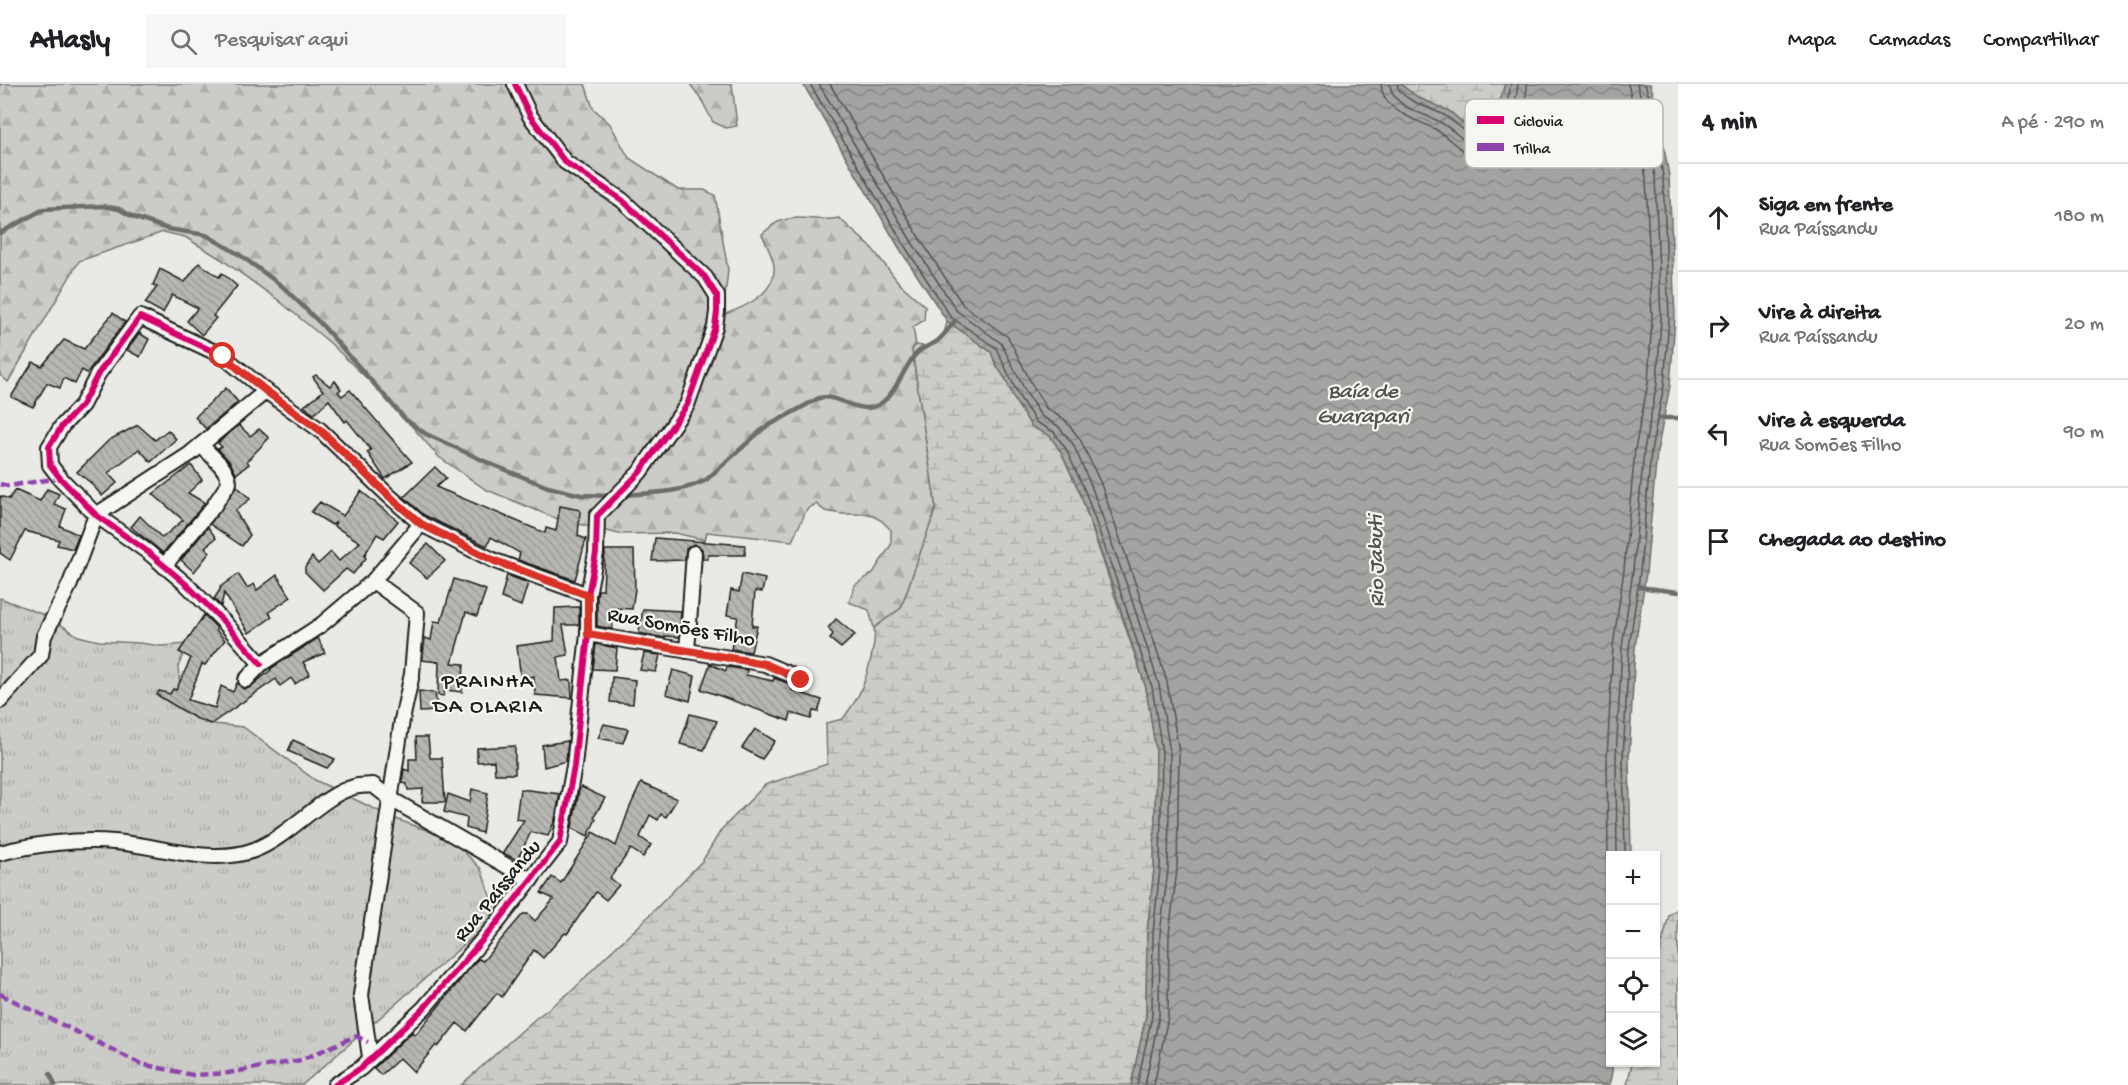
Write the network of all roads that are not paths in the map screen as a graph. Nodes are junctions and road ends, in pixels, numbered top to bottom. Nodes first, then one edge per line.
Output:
1 (515, 84) edge
2 (266, 391) junction
3 (201, 445) junction
4 (96, 515) junction
5 (421, 524) junction
6 (694, 553) dead end
7 (164, 566) junction
8 (373, 581) junction
9 (588, 595) junction
10 (588, 634) junction
11 (687, 651) junction
12 (261, 664) junction
13 (246, 680) dead end
14 (801, 680) dead end
15 (0, 701) edge
16 (391, 799) junction
17 (0, 853) edge
18 (531, 880) junction
19 (370, 1057) junction
20 (335, 1085) edge

1 - 9 street, Rua Paíssandu
2 - 3 street
2 - 4 street
2 - 5 street
3 - 4 street
3 - 7 street
4 - 7 street
4 - 15 street
5 - 8 street
5 - 9 street
6 - 11 street
7 - 12 street
8 - 12 street
8 - 16 street
9 - 10 street, Rua Paíssandu
10 - 11 street, Rua Somões Filho
10 - 18 street, Rua Paíssandu
11 - 14 street, Rua Somões Filho
12 - 13 street
16 - 17 street
16 - 18 street
16 - 19 street
18 - 19 street, Rua Paíssandu
19 - 20 street, Rua Paíssandu

